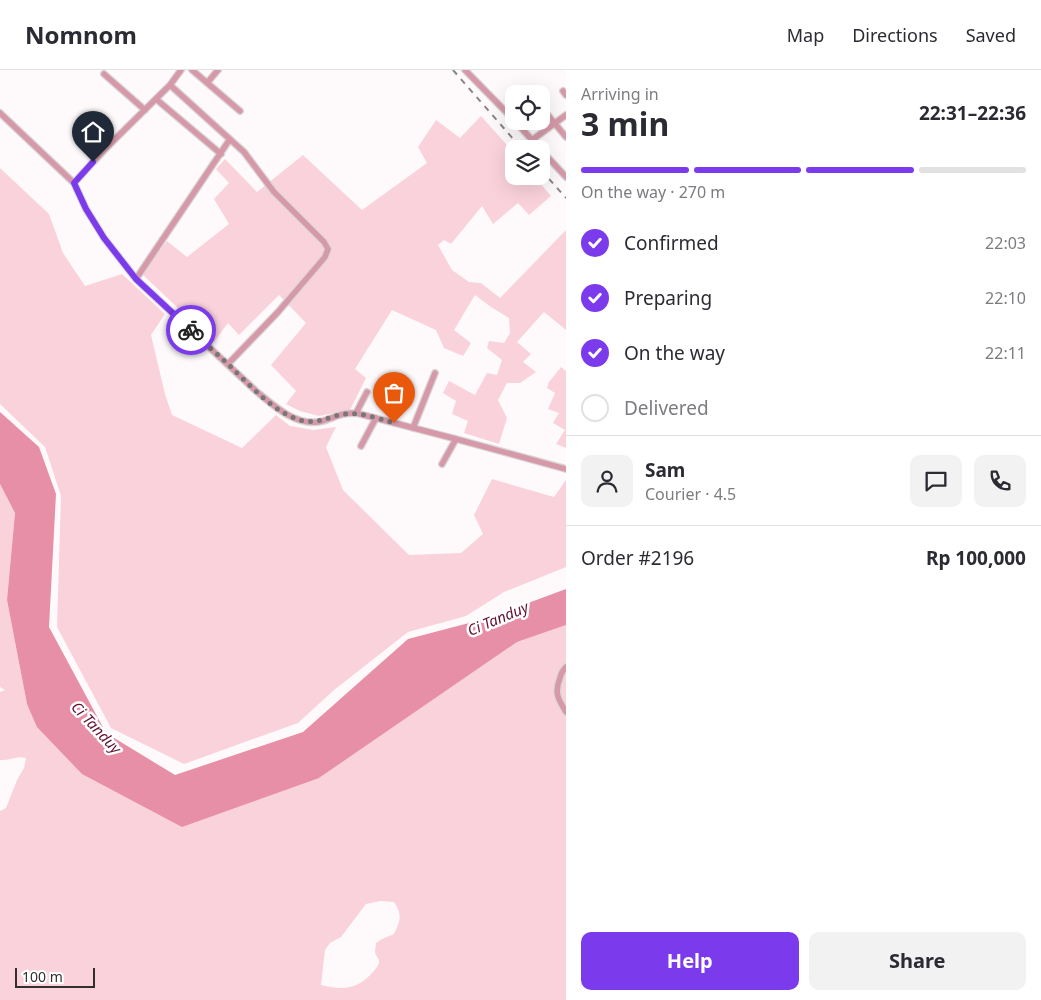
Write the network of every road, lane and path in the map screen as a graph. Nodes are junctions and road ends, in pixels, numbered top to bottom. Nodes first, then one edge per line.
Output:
1 (181, 70) edge
2 (192, 70) edge
3 (218, 70) edge
4 (465, 70) edge
5 (104, 74) dead end
6 (207, 83) junction
7 (170, 85) junction
8 (156, 99) junction
9 (145, 110) junction
10 (240, 111) dead end
11 (505, 112) edge
12 (0, 113) edge
13 (566, 115) edge
14 (550, 117) edge
15 (555, 123) junction
16 (523, 130) edge
17 (566, 137) edge
18 (230, 139) junction
19 (532, 140) joint
20 (220, 154) junction
21 (550, 160) edge
22 (566, 177) edge
23 (74, 183) junction
24 (136, 279) junction
25 (228, 364) junction
26 (435, 373) dead end
27 (366, 392) dead end
28 (356, 413) junction
29 (376, 418) junction
30 (413, 428) junction
31 (456, 439) junction
32 (361, 446) dead end
33 (442, 464) dead end
34 (566, 469) edge
35 (566, 668) edge
36 (566, 712) edge

1 - 7 street
2 - 6 street
3 - 6 street
4 - 11 street
5 - 9 street
6 - 10 street
7 - 8 street
7 - 18 street
8 - 9 street
8 - 20 street
9 - 23 street
12 - 23 street
13 - 15 street
14 - 15 street
15 - 17 street
15 - 19 street
16 - 19 street
18 - 20 street
18 - 25 street
20 - 24 street
21 - 22 street
23 - 24 street
24 - 25 street
25 - 28 street
26 - 30 street
27 - 28 street
28 - 29 street
29 - 30 street
29 - 32 street
30 - 31 street
31 - 33 street
31 - 34 street
35 - 36 street

